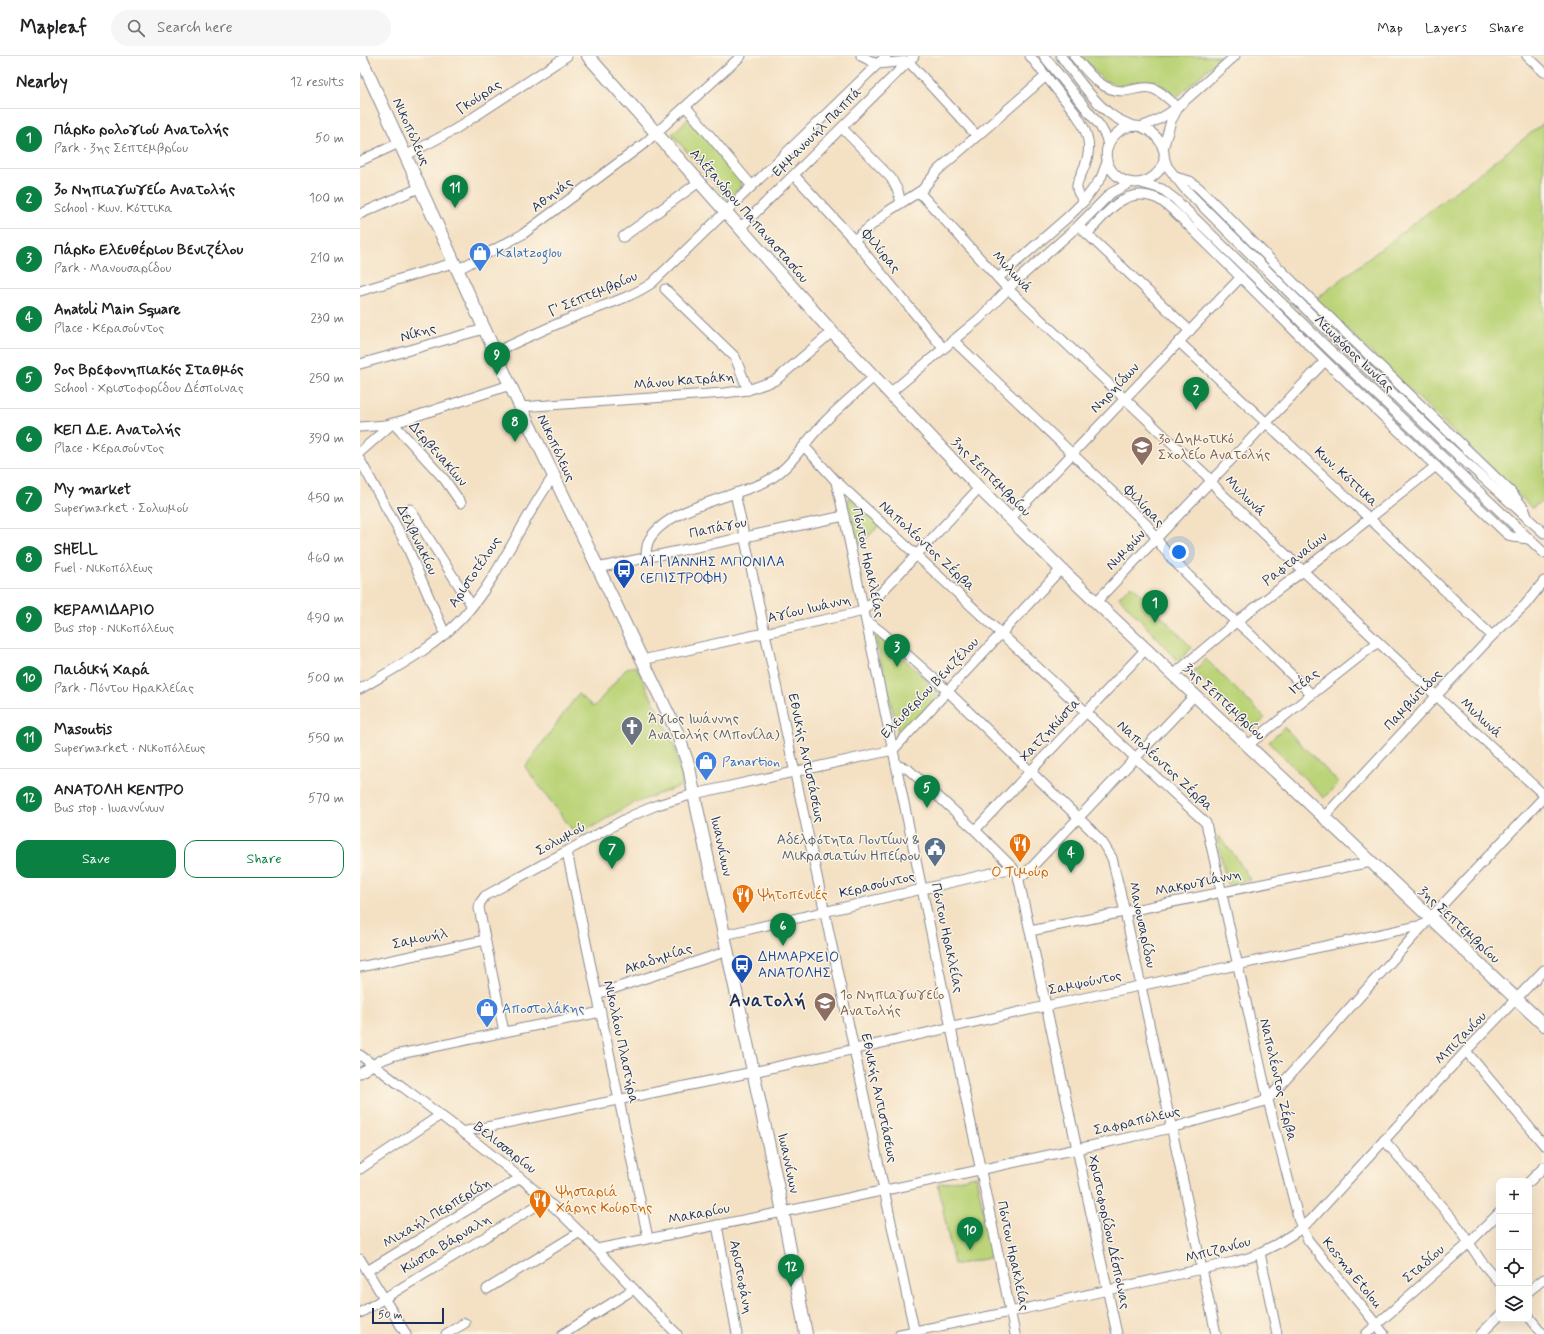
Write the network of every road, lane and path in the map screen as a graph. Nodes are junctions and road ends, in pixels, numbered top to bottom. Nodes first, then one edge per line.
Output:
1 (360, 56) edge
2 (567, 56) edge
3 (588, 56) edge
4 (741, 56) edge
5 (861, 56) edge
6 (886, 56) edge
7 (1030, 56) edge
8 (1044, 56) edge
9 (1060, 56) edge
10 (1074, 56) edge
11 (1235, 56) edge
12 (1527, 56) edge
13 (911, 59) edge
14 (877, 64) junction
15 (1544, 72) edge
16 (1046, 76) junction
17 (686, 107) junction
18 (1178, 107) junction
19 (1137, 127) junction
20 (842, 128) junction
21 (657, 133) junction
22 (977, 136) junction
23 (399, 143) junction
24 (1108, 146) junction
25 (1163, 153) junction
26 (405, 156) junction
27 (360, 161) edge
28 (1108, 162) junction
29 (794, 175) junction
30 (700, 182) junction
31 (1130, 183) junction
32 (1141, 183) junction
33 (752, 186) junction
34 (419, 188) junction
35 (919, 192) junction
36 (1084, 201) junction
37 (901, 203) junction
38 (726, 212) junction
39 (360, 214) edge
40 (1078, 226) junction
41 (740, 228) junction
42 (1087, 234) junction
43 (623, 237) dead end
44 (854, 240) junction
45 (455, 267) junction
46 (1241, 277) junction
47 (998, 278) junction
48 (665, 289) dead end
49 (1008, 289) junction
50 (360, 291) edge
51 (484, 329) junction
52 (1190, 331) junction
53 (832, 332) junction
54 (953, 340) junction
55 (1179, 342) junction
56 (943, 348) junction
57 (495, 352) junction
58 (1325, 361) junction
59 (360, 364) edge
60 (874, 377) junction
61 (510, 385) junction
62 (748, 390) junction
63 (890, 393) junction
64 (1125, 398) junction
65 (520, 407) junction
66 (393, 423) junction
67 (1266, 423) junction
68 (360, 428) edge
69 (804, 446) junction
70 (360, 452) edge
71 (1072, 454) junction
72 (360, 460) edge
73 (1436, 466) junction
74 (553, 477) junction
75 (834, 479) junction
76 (1211, 481) junction
77 (980, 488) junction
78 (735, 493) junction
79 (461, 503) dead end
80 (410, 509) dead end
81 (844, 516) junction
82 (1010, 518) junction
83 (1369, 518) junction
84 (1544, 534) edge
85 (744, 536) junction
86 (1156, 539) junction
87 (1529, 539) junction
88 (1544, 554) edge
89 (917, 555) junction
90 (646, 558) junction
91 (597, 568) junction
92 (1062, 569) junction
93 (1303, 571) junction
94 (1544, 581) edge
95 (1544, 595) edge
96 (1096, 602) junction
97 (1525, 605) junction
98 (472, 606) junction
99 (864, 611) junction
100 (866, 620) junction
101 (1236, 622) junction
102 (765, 633) junction
103 (1001, 633) junction
104 (445, 634) junction
105 (1492, 636) junction
106 (1378, 642) junction
107 (1146, 649) junction
108 (642, 660) junction
109 (1173, 675) junction
110 (361, 686) edge
111 (947, 692) junction
112 (1311, 694) junction
113 (1195, 695) junction
114 (1436, 696) junction
115 (1086, 712) junction
116 (1248, 745) junction
117 (893, 750) junction
118 (1135, 758) junction
119 (896, 765) junction
120 (795, 772) junction
121 (1030, 772) junction
122 (694, 794) junction
123 (1544, 796) edge
124 (1324, 817) junction
125 (1078, 818) junction
126 (975, 830) junction
127 (567, 852) junction
128 (1371, 862) junction
129 (1013, 868) junction
130 (1019, 878) junction
131 (922, 889) junction
132 (1221, 892) junction
133 (824, 912) junction
134 (1125, 912) junction
135 (1427, 922) junction
136 (1030, 931) junction
137 (724, 935) junction
138 (485, 940) junction
139 (728, 951) junction
140 (1237, 966) junction
141 (360, 967) edge
142 (1544, 970) edge
143 (1141, 986) junction
144 (597, 994) junction
145 (1517, 1000) junction
146 (1046, 1006) junction
147 (601, 1012) junction
148 (1544, 1025) edge
149 (951, 1028) junction
150 (504, 1032) junction
151 (854, 1049) junction
152 (1466, 1051) junction
153 (360, 1055) edge
154 (373, 1064) junction
155 (753, 1072) junction
156 (360, 1073) edge
157 (619, 1099) junction
158 (1268, 1100) junction
159 (439, 1116) junction
160 (1172, 1128) junction
161 (462, 1132) junction
162 (1384, 1140) junction
163 (1544, 1145) edge
164 (1077, 1149) junction
165 (1544, 1167) edge
166 (360, 1169) edge
167 (981, 1170) junction
168 (520, 1178) junction
169 (1532, 1179) edge
170 (884, 1190) junction
171 (546, 1200) junction
172 (783, 1212) junction
173 (1498, 1214) edge
174 (717, 1225) junction
175 (1301, 1228) junction
176 (580, 1232) junction
177 (648, 1238) junction
178 (1469, 1243) junction
179 (596, 1249) junction
180 (1260, 1253) junction
181 (360, 1259) edge
182 (1202, 1269) junction
183 (367, 1271) junction
184 (1496, 1278) edge
185 (1544, 1279) edge
186 (487, 1289) dead end
187 (634, 1289) junction
188 (1532, 1289) edge
189 (1108, 1290) junction
190 (384, 1299) junction
191 (1010, 1312) junction
192 (360, 1313) edge
193 (1496, 1319) edge
194 (1532, 1321) edge
195 (466, 1323) dead end
196 (1376, 1325) junction
197 (914, 1332) edge
198 (406, 1334) edge
199 (446, 1334) edge
200 (563, 1334) edge
201 (677, 1334) edge
202 (737, 1334) edge
203 (806, 1334) edge
204 (900, 1334) edge
205 (1015, 1334) edge
206 (1117, 1334) edge
207 (1216, 1334) edge
208 (1277, 1334) edge
209 (1366, 1334) edge
210 (1384, 1334) edge
211 (1481, 1334) edge
212 (1543, 1334) edge

1 - 23 main road, Νικοπόλεως
2 - 26 street, Γκούρας
3 - 21 main road, Αλέξανδρου Παπαναστασίου
4 - 17 street, Αθηνάς
5 - 14 street
6 - 14 street, Εμμανουήλ Παππά
7 - 16 street
8 - 24 street
9 - 19 street, Λεωφόρος Ιωνίας
10 - 18 street
11 - 18 street
12 - 15 street
13 - 14 street
13 - 20 street, Εμμανουήλ Παππά
13 - 22 street
14 - 33 street, Εμμανουήλ Παππά
16 - 22 street
16 - 36 street
17 - 21 street, Αθηνάς
17 - 33 street
18 - 19 street
18 - 25 street
19 - 24 street
19 - 25 street, Λεωφόρος Ιωνίας
20 - 29 street, Εμμανουήλ Παππά
20 - 37 street
21 - 30 main road, Αλέξανδρου Παπαναστασίου
21 - 45 street, Αθηνάς
22 - 35 street
23 - 26 main road, Νικοπόλεως
23 - 27 street
24 - 28 street
25 - 32 street
25 - 84 street, Λεωφόρος Ιωνίας
26 - 34 main road, Νικοπόλεως
28 - 31 street
28 - 36 street
29 - 41 street, Εμμανουήλ Παππά
29 - 44 street, Φιλύρας
30 - 38 main road, Αλέξανδρου Παπαναστασίου
30 - 43 street
31 - 32 street, Λεωφόρος Ιωνίας
31 - 40 street
32 - 87 street, Λεωφόρος Ιωνίας
33 - 38 street, Εμμανουήλ Παππά
34 - 39 street
34 - 45 main road, Νικοπόλεως
35 - 37 street
35 - 47 street, Μυλωνά
36 - 47 street
37 - 44 street
38 - 41 main road, Αλέξανδρου Παπαναστασίου
38 - 57 street, Γ' Σεπτεμβρίου
40 - 42 street
40 - 49 street
41 - 53 main road, Αλέξανδρου Παπαναστασίου
42 - 46 street
42 - 52 street
44 - 56 street, Φιλύρας
45 - 50 street, Αθηνάς
45 - 51 main road, Νικοπόλεως
46 - 52 street, Νηρηίδων
46 - 58 street
47 - 49 street, Μυλωνά
48 - 62 street
49 - 54 street
49 - 64 street, Μυλωνά
51 - 57 main road, Νικοπόλεως
51 - 59 street, Νίκης
52 - 55 street, Νηρηίδων
53 - 60 main road, Αλέξανδρου Παπαναστασίου
53 - 62 street, Μάνου Κατράκη
54 - 56 street
54 - 71 street, Φιλύρας
55 - 64 street, Νηρηίδων
55 - 67 street, Κων. Κόττικα
56 - 63 street
57 - 61 main road, Νικοπόλεως
58 - 67 street, Νυμφών
58 - 73 street
60 - 63 main road, Αλέξανδρου Παπαναστασίου
60 - 69 street
61 - 65 main road, Νικοπόλεως
61 - 66 street
62 - 65 street, Μάνου Κατράκη
63 - 77 main road, 3ης Σεπτεμβρίου
64 - 71 street, Νηρηίδων
64 - 76 street, Μυλωνά
65 - 74 main road, Νικοπόλεως
66 - 68 street
66 - 70 street
66 - 79 street, Δερβενακίων
67 - 76 street, Νυμφών
67 - 83 street, Κων. Κόττικα
69 - 75 street, Ναπολέοντος Ζέρβα
69 - 78 street
71 - 82 street, Νηρηίδων
71 - 86 street, Φιλύρας
72 - 104 street, Δελβινακίου
73 - 83 street, Ραφταναίων
73 - 87 street
74 - 91 main road, Νικοπόλεως
74 - 98 street, Αριστοτέλους
75 - 81 street, Πόντου Ηρακλείας
75 - 89 street, Ναπολέοντος Ζέρβα
76 - 86 street, Νυμφών
76 - 93 street, Μυλωνά
77 - 82 main road, 3ης Σεπτεμβρίου
77 - 89 street, Αγίου Ιωάννη
78 - 85 street, Εθνικής Αντιστάσεως
78 - 90 street
80 - 98 street
81 - 85 street, Παπάγου
81 - 99 street, Πόντου Ηρακλείας
82 - 92 main road, 3ης Σεπτεμβρίου
83 - 93 street, Ραφταναίων
83 - 105 street, Κων. Κόττικα
85 - 90 street, Παπάγου
85 - 102 street, Εθνικής Αντιστάσεως
86 - 96 street, Νυμφών
86 - 101 street, Φιλύρας
87 - 88 street, Λεωφόρος Ιωνίας
89 - 99 street, Αγίου Ιωάννη
89 - 103 street, Ναπολέοντος Ζέρβα
90 - 91 street, Παπάγου
91 - 108 main road, Ιωαννίνων
92 - 96 main road, 3ης Σεπτεμβρίου
92 - 103 street, Ελευθερίου Βενιζέλου
93 - 101 street, Ραφταναίων
93 - 106 street, Μυλωνά
94 - 97 street, Παμβώτιδος
95 - 97 street, Παμβώτιδος
96 - 107 main road, 3ης Σεπτεμβρίου
97 - 105 street, Παμβώτιδος
98 - 104 street, Αριστοτέλους
99 - 100 street, Πόντου Ηρακλείας
99 - 102 street, Αγίου Ιωάννη
100 - 111 street, Μανουσαρίδου
100 - 117 street, Πόντου Ηρακλείας
101 - 109 street, Ραφταναίων
101 - 112 street, Φιλύρας
102 - 108 street, Αγίου Ιωάννη
102 - 120 street, Εθνικής Αντιστάσεως
103 - 111 street, Ελευθερίου Βενιζέλου
103 - 115 street, Ναπολέοντος Ζέρβα
104 - 110 street, Αριστοτέλους
105 - 114 street, Παμβώτιδος
106 - 112 street, Ιτέας
106 - 114 street, Μυλωνά
107 - 109 main road, 3ης Σεπτεμβρίου
107 - 115 street, Χατζηκώστα
108 - 122 main road, Ιωαννίνων
109 - 113 main road, 3ης Σεπτεμβρίου
111 - 117 street, Ελευθερίου Βενιζέλου
111 - 121 street, Μανουσαρίδου
112 - 116 street, Ιτέας
113 - 116 main road, 3ης Σεπτεμβρίου
113 - 118 street
114 - 123 street, Μυλωνά
114 - 124 street, Παμβώτιδος
115 - 118 street, Ναπολέοντος Ζέρβα
115 - 121 street, Χατζηκώστα
116 - 124 main road, 3ης Σεπτεμβρίου
117 - 119 street, Πόντου Ηρακλείας
117 - 120 street, Ελευθερίου Βενιζέλου
118 - 125 street
118 - 132 street, Ναπολέοντος Ζέρβα
119 - 126 street, Χριστοφορίδου Δέσποινας
119 - 131 street, Πόντου Ηρακλείας
120 - 122 street, Ελευθερίου Βενιζέλου
120 - 133 street, Εθνικής Αντιστάσεως
121 - 125 street, Μανουσαρίδου
121 - 126 street, Χατζηκώστα
122 - 127 street, Σολωμού
122 - 137 main road, Ιωαννίνων
123 - 135 street
124 - 128 main road, 3ης Σεπτεμβρίου
125 - 130 street
125 - 134 street, Μανουσαρίδου
126 - 129 street, Χριστοφορίδου Δέσποινας
127 - 138 street, Σολωμού
127 - 144 street, Νικολάου Πλαστήρα
128 - 132 street, Μακρυγιάννη
128 - 135 main road, 3ης Σεπτεμβρίου
129 - 130 street, Χριστοφορίδου Δέσποινας
129 - 131 street, Κερασούντος
130 - 136 street, Χριστοφορίδου Δέσποινας
131 - 133 street, Κερασούντος
131 - 149 street, Πόντου Ηρακλείας
132 - 134 street, Μακρυγιάννη
132 - 140 street, Ναπολέοντος Ζέρβα
133 - 137 street, Κερασούντος
133 - 151 street, Εθνικής Αντιστάσεως
134 - 136 street, Μακρυγιάννη
134 - 143 street, Μανουσαρίδου
135 - 140 street, Σαμψούντος
135 - 145 main road, 3ης Σεπτεμβρίου
135 - 158 street
136 - 146 street, Χριστοφορίδου Δέσποινας
137 - 139 main road, Ιωαννίνων
138 - 141 street, Σαμουήλ
138 - 150 street, Σολωμού
139 - 144 street, Ακαδημίας
139 - 155 main road, Ιωαννίνων
140 - 143 street, Σαμψούντος
140 - 158 street, Ναπολέοντος Ζέρβα
142 - 145 street, Μπιζανίου
143 - 146 street, Σαμψούντος
143 - 160 street, Μανουσαρίδου
144 - 147 street, Νικολάου Πλαστήρα
145 - 148 main road, 3ης Σεπτεμβρίου
145 - 152 street, Μπιζανίου
146 - 149 street, Σαμψούντος
146 - 164 street, Χριστοφορίδου Δέσποινας
147 - 150 street
147 - 157 street, Νικολάου Πλαστήρα
149 - 151 street, Σαμψούντος
149 - 167 street, Πόντου Ηρακλείας
150 - 154 street
151 - 155 street, Σαμψούντος
151 - 170 street, Εθνικής Αντιστάσεως
152 - 162 street, Μπιζανίου
152 - 163 street
153 - 154 street, Βελισσαρίου
154 - 156 street
154 - 159 street, Βελισσαρίου
155 - 157 street, Σαμψούντος
155 - 172 main road, Ιωαννίνων
157 - 161 street, Σαμψούντος
157 - 177 street, Νικολάου Πλαστήρα
158 - 160 street, Σαφραπόλεως
158 - 175 street, Ναπολέοντος Ζέρβα
159 - 161 street, Βελισσαρίου
159 - 166 street
160 - 164 street, Σαφραπόλεως
160 - 182 street, Μανουσαρίδου
161 - 168 street, Βελισσαρίου
162 - 175 street, Μπιζανίου
162 - 178 street
164 - 167 street, Σαφραπόλεως
164 - 189 street, Χριστοφορίδου Δέσποινας
165 - 169 street
167 - 170 street, Σαφραπόλεως
167 - 191 street, Πόντου Ηρακλείας
168 - 171 street, Βελισσαρίου
168 - 183 street, Μιχαήλ Περπερίδη
170 - 172 street, Σαφραπόλεως
170 - 197 street, Εθνικής Αντιστάσεως
171 - 176 street, Βελισσαρίου
171 - 190 street, Κώστα Βάρναλη
172 - 174 street, Μακαρίου
172 - 203 main road, Ιωαννίνων
173 - 178 street, Σταδίου
174 - 177 street, Μακαρίου
174 - 202 street, Αριστοφάνη
175 - 180 street, Μπιζανίου
175 - 196 street, Kosma Etolou
176 - 179 street, Βελισσαρίου
176 - 186 street
177 - 179 street, Μακαρίου
178 - 184 street
178 - 196 street, Σταδίου
179 - 187 street, Βελισσαρίου
180 - 182 street, Μπιζανίου
180 - 208 street
181 - 183 street
182 - 189 street, Μπιζανίου
182 - 207 street, Μανουσαρίδου
183 - 190 street
185 - 188 street
187 - 200 street
187 - 201 street, Βελισσαρίου
189 - 191 street, Μπιζανίου
189 - 206 street, Χριστοφορίδου Δέσποινας
190 - 192 street, Κώστα Βάρναλη
190 - 198 street
191 - 197 street, Μπιζανίου
191 - 205 street, Πόντου Ηρακλείας
193 - 211 street
194 - 212 street
195 - 199 street
196 - 209 street, Σταδίου
196 - 210 street, Kosma Etolou
197 - 204 street, Μπιζανίου

